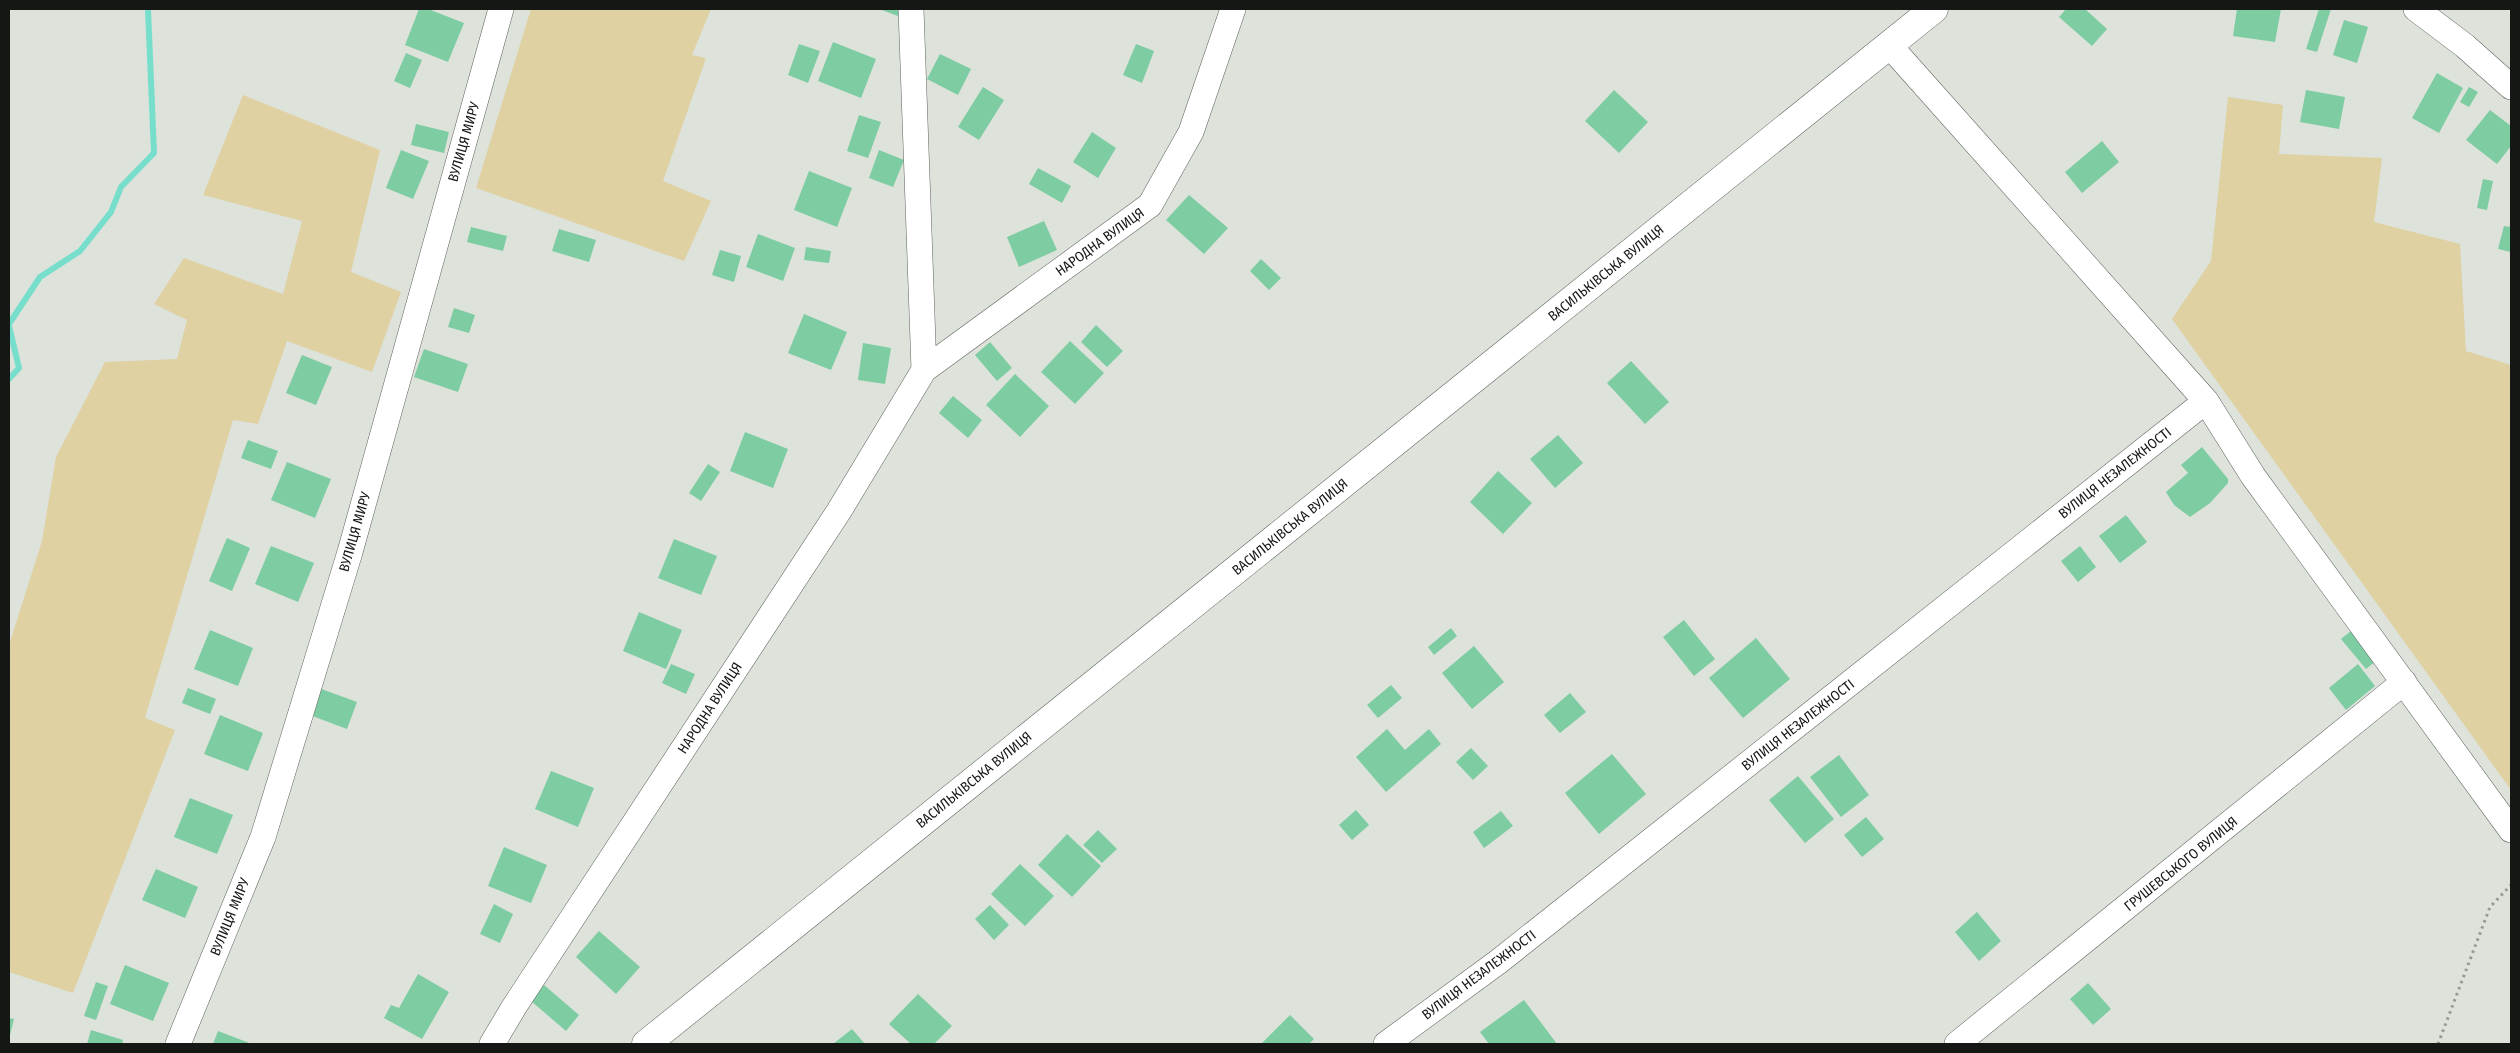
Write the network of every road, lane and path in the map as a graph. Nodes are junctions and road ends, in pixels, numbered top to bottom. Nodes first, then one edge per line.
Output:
1 (501, 9) edge
2 (911, 9) edge
3 (1233, 9) edge
4 (1934, 9) edge
5 (2416, 9) edge
6 (1889, 45) junction
7 (2511, 87) edge
8 (924, 370) junction
9 (2206, 401) junction
10 (2404, 682) junction
11 (2511, 830) edge
12 (2511, 885) edge
13 (178, 1044) edge
14 (492, 1044) edge
15 (646, 1044) edge
16 (1386, 1044) edge
17 (1957, 1044) edge
18 (2438, 1044) edge

1 - 13 street, ВУЛИЦЯ МИРУ
2 - 8 street
3 - 8 street, НАРОДНА ВУЛИЦЯ
4 - 6 street, ВАСИЛЬКІВСЬКА ВУЛИЦЯ
5 - 7 street
6 - 9 street
6 - 15 street, ВАСИЛЬКІВСЬКА ВУЛИЦЯ
8 - 14 street, НАРОДНА ВУЛИЦЯ
9 - 10 street
9 - 16 street, ВУЛИЦЯ НЕЗАЛЕЖНОСТІ
10 - 11 street
10 - 17 street, ГРУШЕВСЬКОГО ВУЛИЦЯ
12 - 18 path

